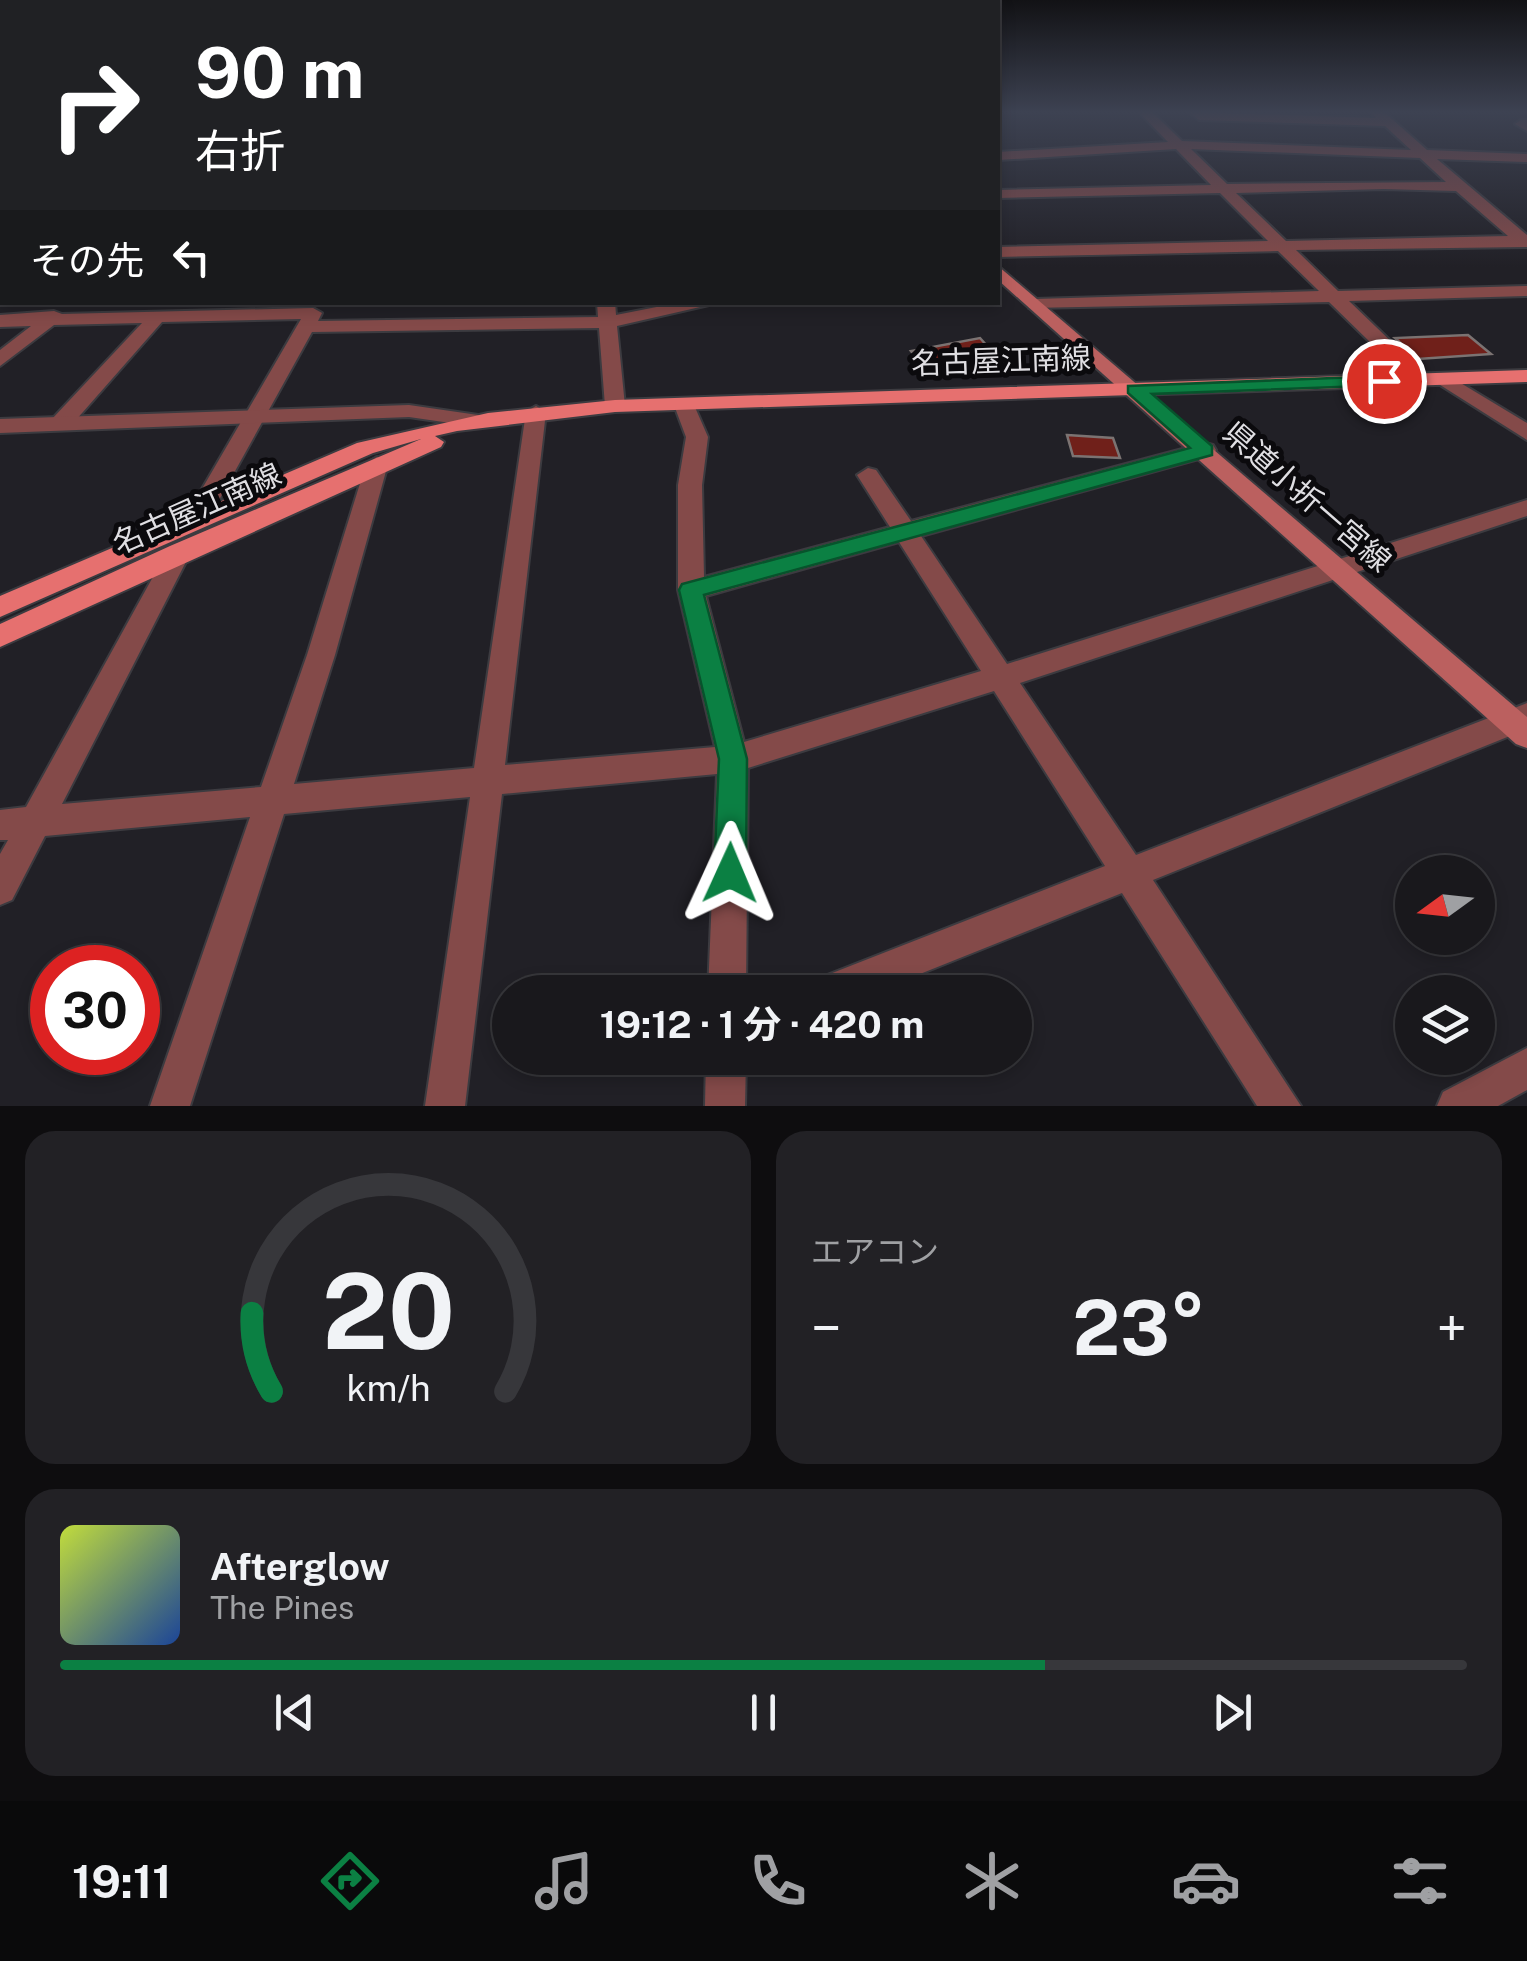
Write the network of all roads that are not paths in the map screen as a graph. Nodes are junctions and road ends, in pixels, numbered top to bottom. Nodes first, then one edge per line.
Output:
1 (1199, 164) edge
2 (1435, 164) edge
3 (1462, 187) junction
4 (1226, 189) junction
5 (1000, 194) edge
6 (1526, 241) edge
7 (1280, 244) junction
8 (1000, 252) edge
9 (1000, 273) edge
10 (1527, 291) edge
11 (1334, 296) junction
12 (1035, 304) junction
13 (67, 305) edge
14 (680, 305) edge
15 (607, 312) edge
16 (312, 314) edge
17 (157, 317) junction
18 (50, 320) junction
19 (0, 321) edge
20 (0, 360) edge
21 (1527, 376) edge
22 (1444, 379) junction
23 (1420, 380) junction
24 (1134, 390) junction
25 (684, 405) junction
26 (615, 406) junction
27 (536, 412) junction
28 (253, 417) junction
29 (478, 421) junction
30 (60, 424) junction
31 (0, 426) edge
32 (1527, 432) edge
33 (1205, 450) junction
34 (377, 464) junction
35 (868, 476) dead end
36 (1527, 508) edge
37 (197, 518) junction
38 (907, 532) junction
39 (179, 552) junction
40 (1341, 570) junction
41 (691, 590) junction
42 (0, 607) edge
43 (0, 636) edge
44 (1002, 677) junction
45 (1522, 724) edge
46 (733, 759) junction
47 (489, 782) junction
48 (272, 802) junction
49 (33, 822) junction
50 (0, 825) edge
51 (1130, 875) junction
52 (0, 888) edge
53 (727, 975) edge
54 (874, 975) edge
55 (1527, 1068) edge
56 (726, 1075) edge
57 (170, 1106) edge
58 (445, 1106) edge
59 (725, 1106) edge
60 (1281, 1106) edge
61 (1457, 1106) edge

1 - 4 street
2 - 3 street
3 - 4 street
3 - 6 street
4 - 5 street
4 - 7 street
6 - 7 street
7 - 8 street
7 - 11 street
9 - 12 main road, 県道小折一宮線
10 - 11 street
11 - 12 street
11 - 23 street
12 - 24 main road, 県道小折一宮線
13 - 18 street
14 - 15 street
15 - 16 street
15 - 26 street
16 - 17 street
16 - 28 street
17 - 18 street
17 - 30 street
18 - 19 street
18 - 20 street
21 - 22 main road, 名古屋江南線
22 - 23 main road, 名古屋江南線
22 - 32 street
23 - 24 main road, 名古屋江南線
24 - 25 main road, 名古屋江南線
24 - 33 main road, 県道小折一宮線
25 - 26 main road, 名古屋江南線
25 - 41 street
26 - 27 main road, 名古屋江南線
27 - 29 main road, 名古屋江南線
27 - 47 street
28 - 29 street
28 - 30 street
28 - 37 street
29 - 34 main road, 名古屋江南線
29 - 37 main road, 名古屋江南線
30 - 31 street
33 - 38 street
33 - 40 main road, 県道小折一宮線
34 - 39 main road, 名古屋江南線
34 - 48 street
35 - 38 street
36 - 40 street
37 - 42 main road, 名古屋江南線
38 - 41 street
38 - 44 street
39 - 43 main road, 名古屋江南線
39 - 49 street
40 - 44 street
40 - 45 main road, 県道小折一宮線
41 - 46 street
44 - 46 street
44 - 51 street
45 - 51 street
46 - 47 street
46 - 53 street
47 - 48 street
47 - 58 street
48 - 49 street
48 - 57 street
49 - 50 street
49 - 52 street
51 - 54 street
51 - 60 street
55 - 61 street
56 - 59 street

